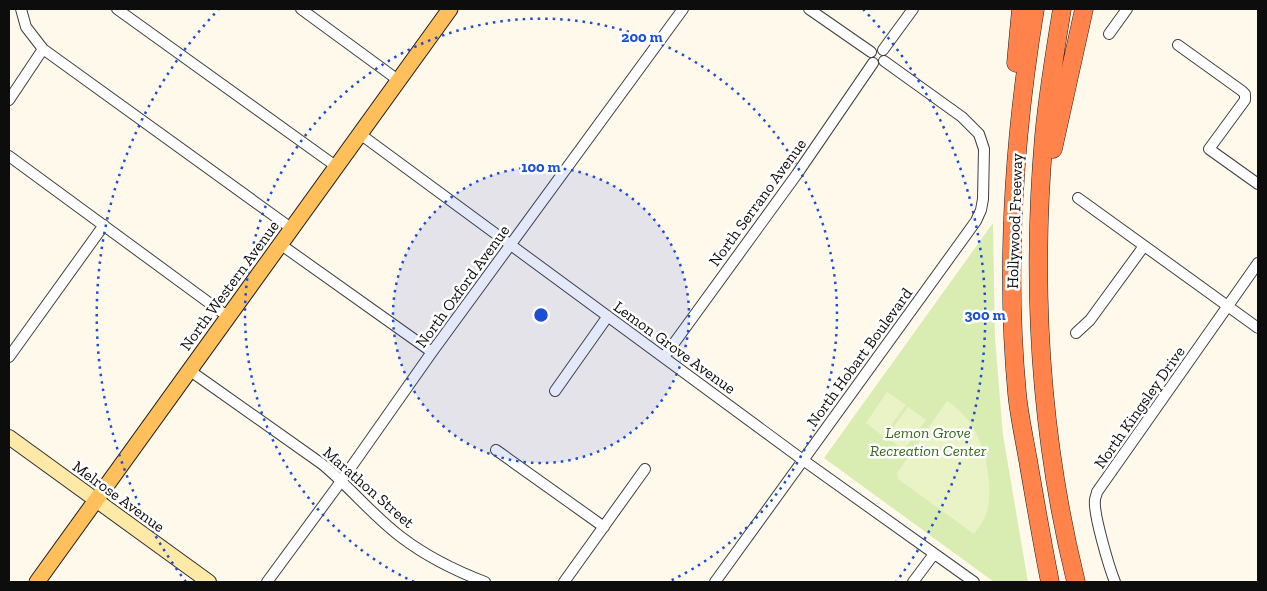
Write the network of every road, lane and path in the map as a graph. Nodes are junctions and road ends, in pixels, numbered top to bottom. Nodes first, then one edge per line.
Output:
1 (21, 9) edge
2 (117, 9) edge
3 (301, 9) edge
4 (450, 9) edge
5 (682, 9) edge
6 (810, 9) edge
7 (914, 9) edge
8 (1021, 9) edge
9 (1035, 9) edge
10 (1062, 9) edge
11 (1084, 9) edge
12 (1127, 9) edge
13 (1109, 34) dead end
14 (1178, 45) dead end
15 (43, 49) junction
16 (883, 50) junction
17 (870, 52) junction
18 (884, 61) junction
19 (873, 63) junction
20 (398, 80) junction
21 (9, 100) edge
22 (1018, 133) junction
23 (360, 134) junction
24 (9, 156) edge
25 (337, 167) junction
26 (1258, 184) edge
27 (1078, 198) dead end
28 (1039, 221) junction
29 (104, 225) junction
30 (291, 228) junction
31 (280, 244) junction
32 (510, 244) junction
33 (1144, 246) junction
34 (1258, 263) edge
35 (1227, 306) junction
36 (228, 316) junction
37 (608, 316) junction
38 (1258, 328) edge
39 (1076, 333) dead end
40 (432, 352) junction
41 (9, 357) edge
42 (664, 357) junction
43 (189, 370) junction
44 (555, 391) dead end
45 (9, 437) edge
46 (496, 450) dead end
47 (804, 460) junction
48 (645, 469) dead end
49 (342, 480) junction
50 (96, 501) junction
51 (604, 527) junction
52 (1043, 548) junction
53 (934, 554) junction
54 (37, 582) edge
55 (209, 582) edge
56 (267, 582) edge
57 (485, 582) edge
58 (564, 582) edge
59 (715, 582) edge
60 (913, 582) edge
61 (974, 582) edge
62 (1042, 582) edge
63 (1050, 582) edge
64 (1076, 582) edge
65 (1115, 582) edge

1 - 15 street
2 - 25 street
3 - 20 street
4 - 20 main road, North Western Avenue
5 - 32 street, North Oxford Avenue
6 - 17 street
7 - 16 street
8 - 22 highway
9 - 22 highway, Hollywood Freeway
10 - 28 highway, Hollywood Freeway
11 - 28 highway
12 - 13 street
14 - 26 street
15 - 21 street
15 - 30 street
16 - 17 street
16 - 18 street
17 - 19 street
18 - 19 street
18 - 47 street, North Hobart Boulevard
19 - 42 street, North Serrano Avenue
20 - 23 main road, North Western Avenue
22 - 52 highway, Hollywood Freeway
23 - 25 main road, North Western Avenue
23 - 32 street, Lemon Grove Avenue
24 - 29 street
25 - 30 main road, North Western Avenue
27 - 33 street
28 - 64 highway, Hollywood Freeway
29 - 36 street
29 - 41 street
30 - 31 main road, North Western Avenue
31 - 36 main road, North Western Avenue
31 - 40 street
32 - 37 street, Lemon Grove Avenue
32 - 40 street, North Oxford Avenue
33 - 35 street
33 - 39 street
34 - 35 street, North Kingsley Drive
35 - 38 street
35 - 65 street, North Kingsley Drive
36 - 43 main road, North Western Avenue
37 - 42 street, Lemon Grove Avenue
37 - 44 street
40 - 49 street, North Oxford Avenue
42 - 47 street, Lemon Grove Avenue
43 - 49 street, Marathon Street
43 - 50 main road, North Western Avenue
45 - 50 main road, Melrose Avenue
46 - 51 street
47 - 53 street, Lemon Grove Avenue
47 - 59 street, North Hobart Boulevard
48 - 51 street
49 - 56 street, North Oxford Avenue
49 - 57 street, Marathon Street
50 - 54 main road, North Western Avenue
50 - 55 main road, Melrose Avenue
51 - 58 street
52 - 62 highway
52 - 63 highway, Hollywood Freeway
53 - 60 street
53 - 61 street, Lemon Grove Avenue

